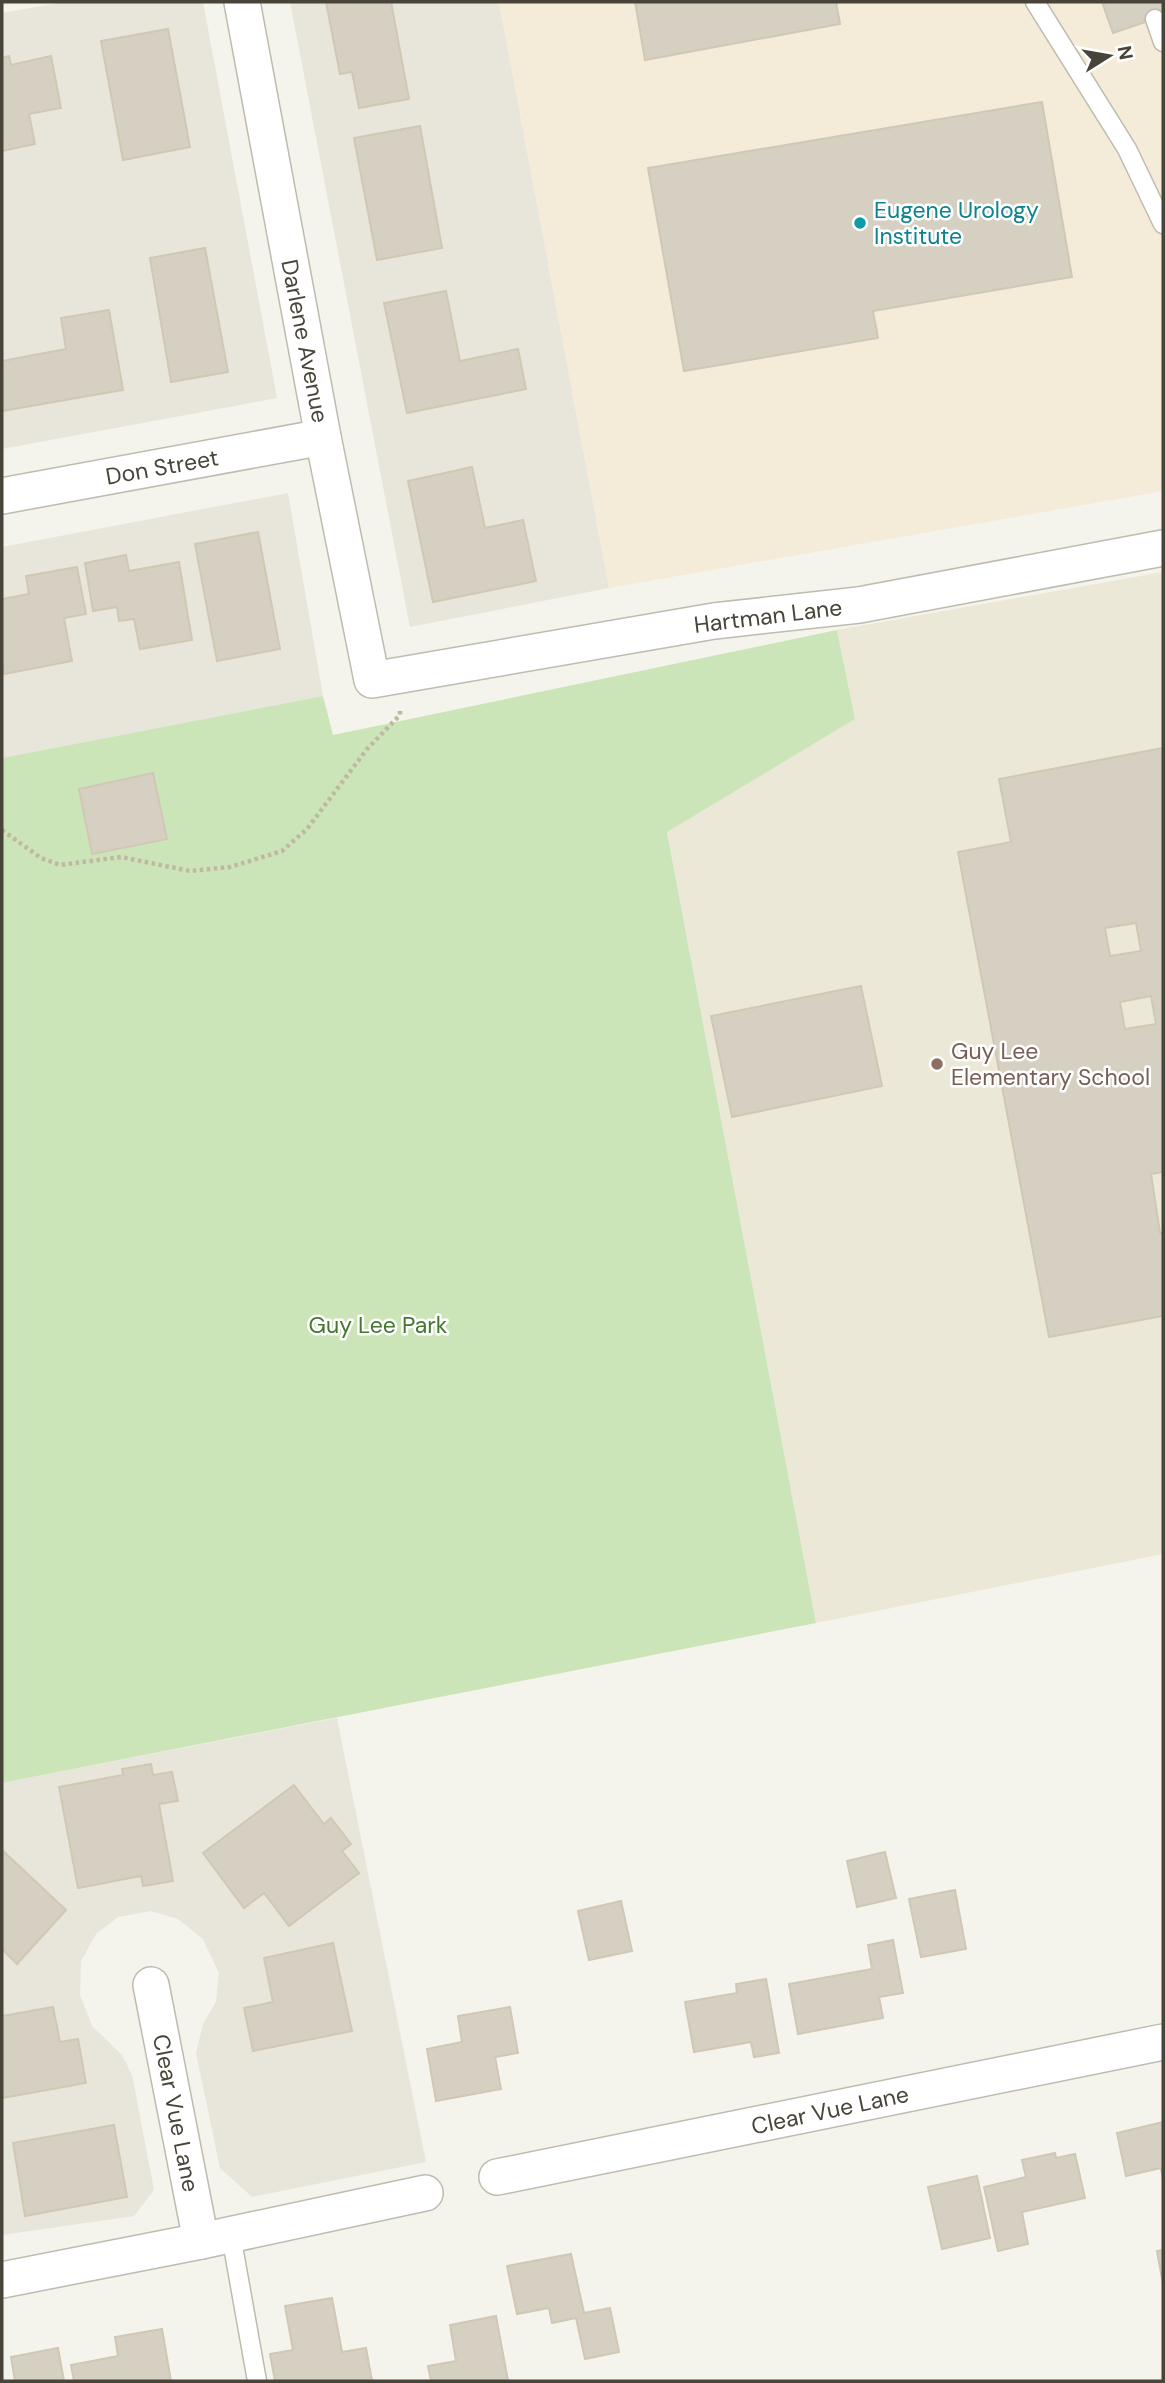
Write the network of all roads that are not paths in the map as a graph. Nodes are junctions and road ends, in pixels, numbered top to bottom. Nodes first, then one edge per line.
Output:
1 (242, 2) edge
2 (1035, 2) edge
3 (1155, 19) dead end
4 (1163, 42) edge
5 (1163, 223) edge
6 (323, 437) junction
7 (2, 496) edge
8 (1163, 548) edge
9 (387, 678) joint
10 (151, 1985) dead end
11 (1163, 2042) edge
12 (497, 2178) dead end
13 (425, 2193) dead end
14 (216, 2238) junction
15 (2, 2280) edge
16 (257, 2381) edge

1 - 6 street, Darlene Avenue
2 - 5 lane
3 - 4 lane
6 - 7 street, Don Street
6 - 9 street, Darlene Avenue
8 - 9 street, Hartman Lane
10 - 14 street, Clear Vue Lane
11 - 12 street, Clear Vue Lane
13 - 14 street
14 - 15 street
14 - 16 lane

